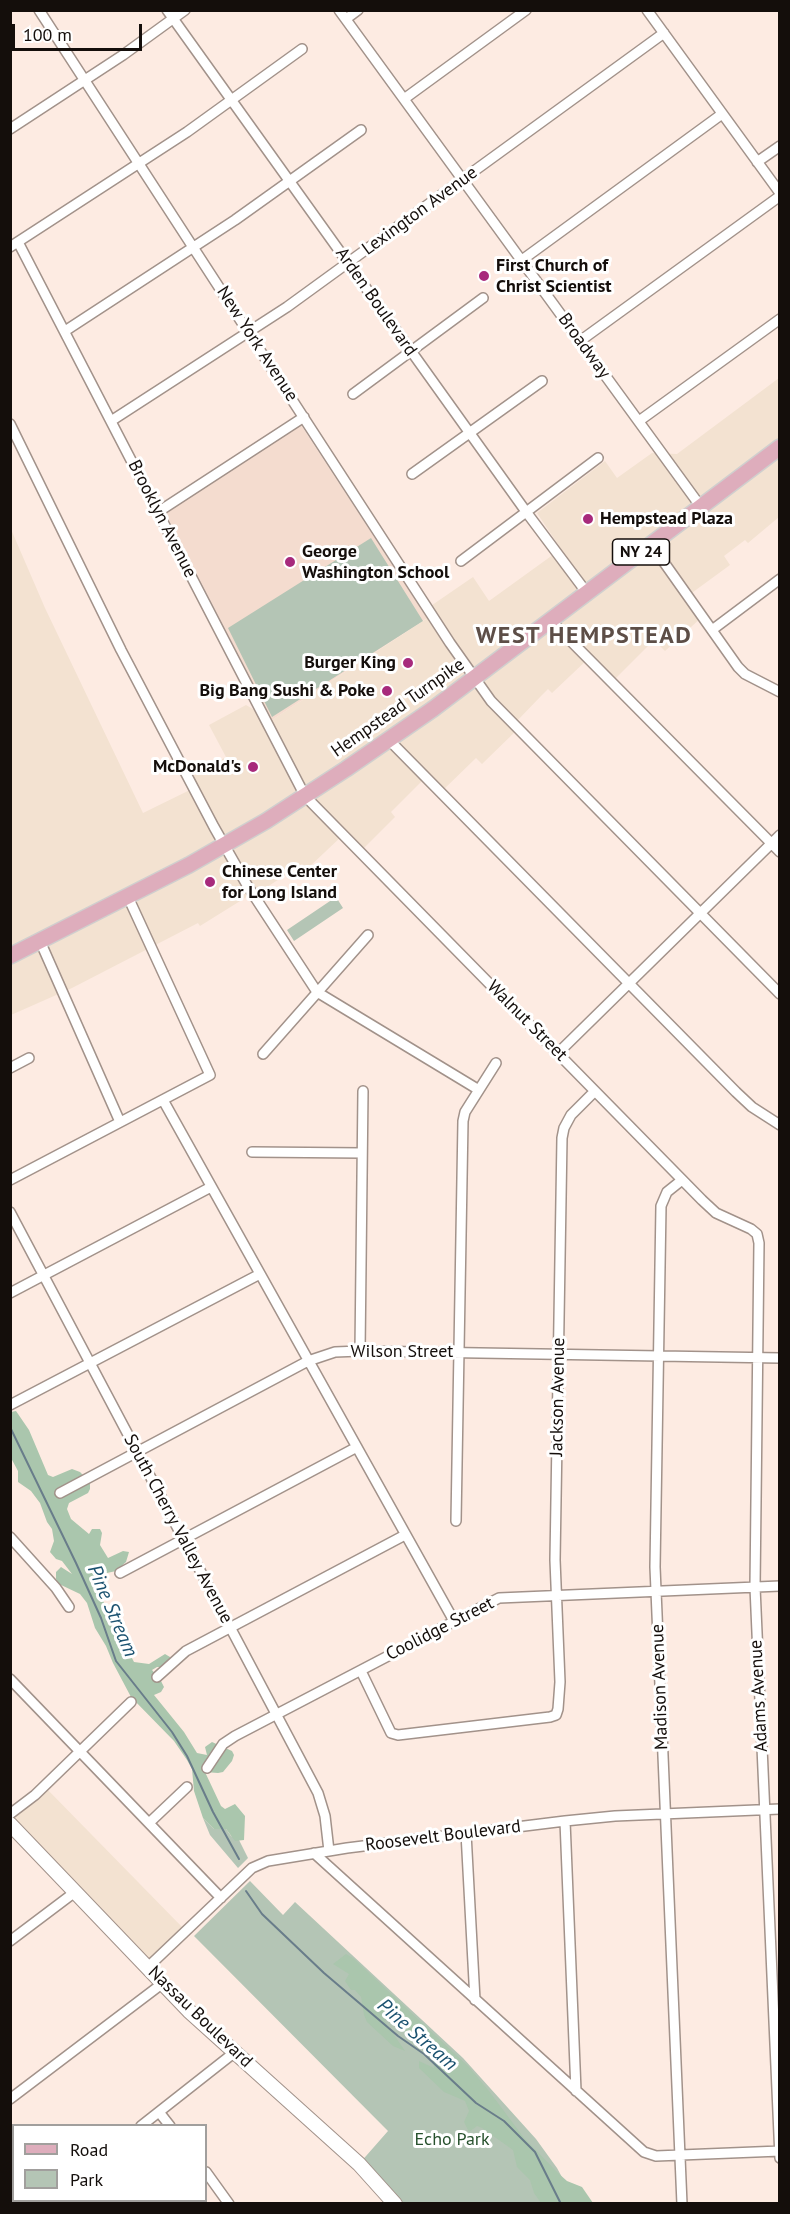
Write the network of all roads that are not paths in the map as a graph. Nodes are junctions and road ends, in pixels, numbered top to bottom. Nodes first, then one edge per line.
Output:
1 (39, 10) edge
2 (185, 10) edge
3 (339, 10) edge
4 (358, 10) edge
5 (526, 10) edge
6 (647, 10) edge
7 (170, 15) edge
8 (346, 20) junction
9 (664, 33) junction
10 (302, 49) dead end
11 (84, 80) junction
12 (405, 99) junction
13 (231, 100) junction
14 (722, 114) junction
15 (10, 129) edge
16 (361, 130) dead end
17 (780, 146) edge
18 (757, 162) junction
19 (139, 163) junction
20 (463, 180) junction
21 (289, 181) junction
22 (780, 195) edge
23 (14, 245) edge
24 (193, 247) junction
25 (522, 260) junction
26 (348, 263) junction
27 (483, 298) dead end
28 (780, 319) edge
29 (64, 331) junction
30 (249, 332) junction
31 (580, 341) junction
32 (411, 352) junction
33 (542, 381) dead end
34 (353, 394) dead end
35 (304, 417) junction
36 (111, 421) junction
37 (639, 422) junction
38 (10, 424) edge
39 (469, 433) junction
40 (780, 447) edge
41 (598, 458) dead end
42 (412, 474) dead end
43 (701, 507) junction
44 (158, 512) junction
45 (527, 513) junction
46 (651, 544) junction
47 (461, 561) dead end
48 (780, 579) edge
49 (587, 593) junction
50 (550, 620) junction
51 (712, 630) junction
52 (475, 677) junction
53 (780, 692) edge
54 (389, 740) junction
55 (305, 796) junction
56 (780, 835) edge
57 (771, 844) junction
58 (224, 845) junction
59 (780, 852) edge
60 (128, 897) junction
61 (700, 914) junction
62 (368, 935) dead end
63 (40, 941) junction
64 (10, 956) edge
65 (629, 983) junction
66 (317, 992) junction
67 (780, 994) edge
68 (558, 1053) junction
69 (263, 1054) dead end
70 (29, 1058) dead end
71 (496, 1063) dead end
72 (10, 1068) edge
73 (479, 1090) junction
74 (363, 1091) dead end
75 (595, 1091) junction
76 (163, 1100) junction
77 (120, 1122) junction
78 (780, 1125) edge
79 (252, 1152) dead end
80 (362, 1153) junction
81 (10, 1180) edge
82 (682, 1180) junction
83 (211, 1186) junction
84 (10, 1212) edge
85 (757, 1234) joint
86 (260, 1274) junction
87 (44, 1275) junction
88 (10, 1293) edge
89 (360, 1351) junction
90 (459, 1353) junction
91 (559, 1354) junction
92 (658, 1356) junction
93 (758, 1357) junction
94 (780, 1358) edge
95 (308, 1360) junction
96 (91, 1363) junction
97 (10, 1405) edge
98 (357, 1447) junction
99 (137, 1451) junction
100 (60, 1493) dead end
101 (456, 1521) dead end
102 (405, 1534) junction
103 (10, 1537) edge
104 (184, 1539) junction
105 (120, 1573) dead end
106 (780, 1586) edge
107 (754, 1587) junction
108 (656, 1591) junction
109 (556, 1595) junction
110 (69, 1607) dead end
111 (454, 1621) junction
112 (230, 1627) junction
113 (361, 1671) junction
114 (157, 1677) dead end
115 (10, 1679) edge
116 (131, 1702) dead end
117 (276, 1715) junction
118 (80, 1752) junction
119 (207, 1768) dead end
120 (188, 1787) dead end
121 (764, 1809) junction
122 (780, 1809) edge
123 (10, 1814) edge
124 (665, 1814) junction
125 (565, 1821) junction
126 (149, 1823) junction
127 (10, 1824) edge
128 (466, 1833) junction
129 (329, 1851) junction
130 (314, 1853) junction
131 (75, 1892) junction
132 (221, 1898) junction
133 (10, 1941) edge
134 (148, 1967) junction
135 (163, 1983) junction
136 (475, 2000) junction
137 (235, 2052) junction
138 (576, 2091) junction
139 (10, 2099) edge
140 (159, 2112) junction
141 (144, 2124) edge
142 (168, 2124) edge
143 (779, 2151) edge
144 (680, 2156) junction
145 (780, 2158) edge
146 (207, 2173) edge
147 (229, 2204) edge
148 (395, 2204) edge
149 (682, 2204) edge

1 - 11 street, New York Avenue
2 - 7 street
3 - 8 street, Broadway
4 - 8 street
5 - 12 street
6 - 9 street
7 - 11 street
7 - 13 street, Arden Boulevard
8 - 12 street, Broadway
9 - 14 street
9 - 20 street, Lexington Avenue
10 - 13 street
11 - 15 street
11 - 19 street, New York Avenue
12 - 20 street, Broadway
13 - 19 street
13 - 21 street, Arden Boulevard
14 - 18 street
14 - 25 street
16 - 21 street
17 - 18 street
18 - 22 street
19 - 23 street
19 - 24 street, New York Avenue
20 - 25 street, Broadway
20 - 26 street, Lexington Avenue
21 - 24 street
21 - 26 street, Arden Boulevard
22 - 31 street
23 - 29 street, Brooklyn Avenue
24 - 29 street
24 - 30 street, New York Avenue
25 - 31 street, Broadway
26 - 30 street, Lexington Avenue
26 - 32 street, Arden Boulevard
27 - 32 street
28 - 37 street
29 - 36 street, Brooklyn Avenue
30 - 35 street, New York Avenue
30 - 36 street, Lexington Avenue
31 - 37 street, Broadway
32 - 34 street
32 - 39 street, Arden Boulevard
33 - 39 street
35 - 44 street
35 - 52 street, New York Avenue
36 - 44 street, Brooklyn Avenue
37 - 43 street, Broadway
38 - 58 street
39 - 42 street
39 - 45 street, Arden Boulevard
40 - 43 main road, Hempstead Turnpike / NY 24
41 - 45 street
43 - 46 main road, Hempstead Turnpike / NY 24
44 - 55 street, Brooklyn Avenue
45 - 47 street
45 - 49 street, Arden Boulevard
46 - 49 main road, Hempstead Turnpike / NY 24
46 - 51 street
48 - 51 street
49 - 50 main road, Hempstead Turnpike / NY 24
50 - 52 main road, Hempstead Turnpike / NY 24
50 - 57 street
51 - 53 street
52 - 54 main road, Hempstead Turnpike / NY 24
52 - 61 street, New York Avenue
54 - 55 main road, Hempstead Turnpike / NY 24
54 - 65 street
55 - 58 main road, Hempstead Turnpike / NY 24
55 - 68 street, Walnut Street
56 - 57 street
57 - 59 street
57 - 61 street
58 - 60 main road, Hempstead Turnpike / NY 24
58 - 66 street
60 - 63 main road, Hempstead Turnpike / NY 24
60 - 76 street
61 - 65 street
61 - 67 street, New York Avenue
62 - 66 street
63 - 64 main road, Hempstead Turnpike / NY 24
63 - 77 street
65 - 68 street
65 - 78 street
66 - 69 street
66 - 73 street
68 - 75 street, Walnut Street
70 - 72 street
71 - 73 street
73 - 90 street
74 - 80 street
75 - 82 street, Walnut Street
75 - 91 street, Jackson Avenue
76 - 77 street
76 - 83 street
77 - 81 street
79 - 80 street
80 - 89 street
82 - 85 street, Walnut Street
82 - 92 street, Madison Avenue
83 - 86 street
83 - 87 street
84 - 87 street, South Cherry Valley Avenue
85 - 93 street, Adams Avenue
86 - 95 street
86 - 96 street
87 - 88 street
87 - 96 street, South Cherry Valley Avenue
89 - 90 street, Wilson Street
89 - 95 street, Wilson Street
90 - 91 street, Wilson Street
90 - 101 street
91 - 92 street, Wilson Street
91 - 109 street, Jackson Avenue
92 - 93 street, Wilson Street
92 - 108 street, Madison Avenue
93 - 94 street, Wilson Street
93 - 107 street, Adams Avenue
95 - 98 street
95 - 99 street, Wilson Street
96 - 97 street
96 - 99 street, South Cherry Valley Avenue
98 - 102 street
98 - 104 street
99 - 100 street, Wilson Street
99 - 104 street, South Cherry Valley Avenue
102 - 111 street
102 - 112 street
103 - 110 street
104 - 105 street
104 - 112 street, South Cherry Valley Avenue
106 - 107 street, Coolidge Street
107 - 108 street, Coolidge Street
107 - 121 street, Adams Avenue
108 - 109 street, Coolidge Street
108 - 124 street, Madison Avenue
109 - 111 street, Coolidge Street
109 - 113 street, Jackson Avenue
111 - 113 street, Coolidge Street
112 - 114 street
112 - 117 street, South Cherry Valley Avenue
113 - 117 street, Coolidge Street
115 - 118 street
116 - 118 street
117 - 119 street, Coolidge Street
117 - 129 street, South Cherry Valley Avenue
118 - 123 street
118 - 126 street
120 - 126 street
121 - 122 street, Roosevelt Boulevard
121 - 124 street, Roosevelt Boulevard
121 - 143 street, Adams Avenue
124 - 125 street, Roosevelt Boulevard
124 - 144 street, Madison Avenue
125 - 128 street, Roosevelt Boulevard
125 - 138 street
126 - 132 street
127 - 131 main road, Nassau Boulevard
128 - 129 street, Roosevelt Boulevard
128 - 136 street
129 - 130 street, Roosevelt Boulevard
130 - 132 street, Roosevelt Boulevard
130 - 136 street
131 - 133 street
131 - 134 main road, Nassau Boulevard
132 - 134 street, Roosevelt Boulevard
134 - 135 main road, Nassau Boulevard
135 - 137 main road, Nassau Boulevard
135 - 139 street
136 - 138 street
137 - 140 street
137 - 148 main road, Nassau Boulevard
138 - 144 street
140 - 141 street
140 - 142 street
143 - 144 street
143 - 145 street, Adams Avenue
144 - 149 street, Madison Avenue
146 - 147 street

